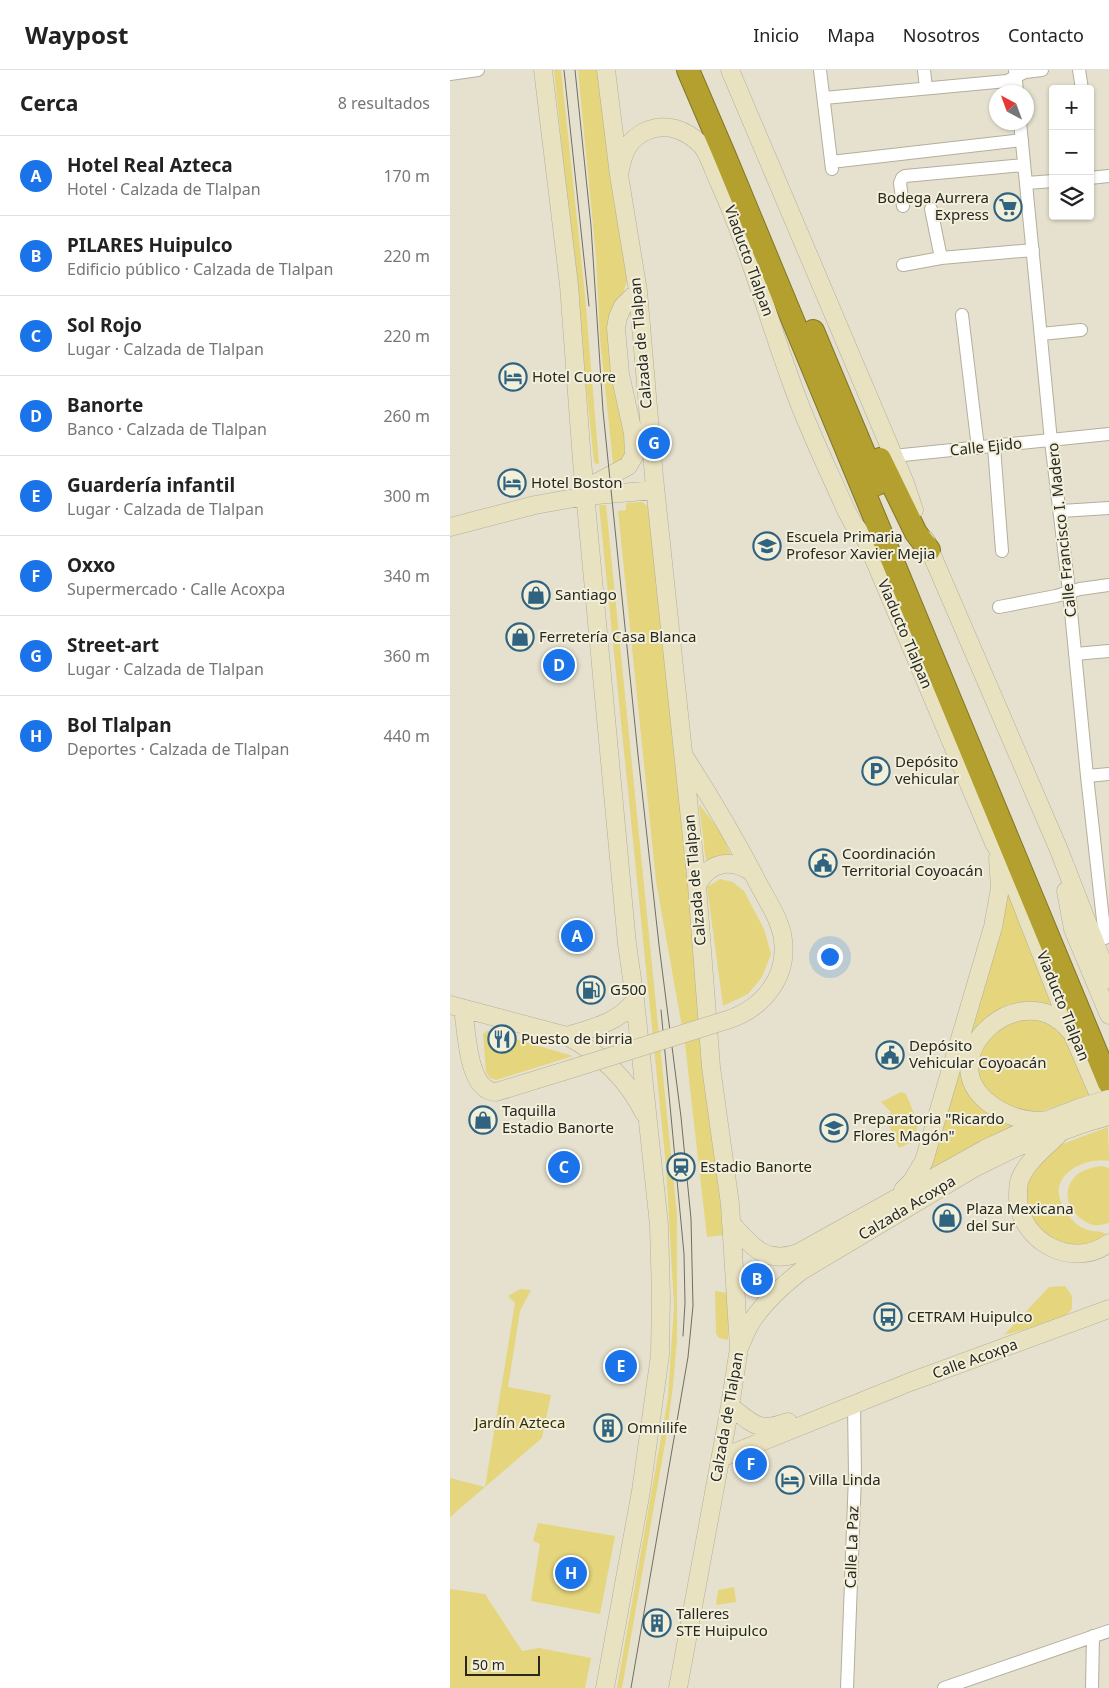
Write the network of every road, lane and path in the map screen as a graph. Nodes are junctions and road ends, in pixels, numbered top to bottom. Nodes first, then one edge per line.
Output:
1 (478, 70) edge
2 (543, 70) edge
3 (606, 70) edge
4 (688, 70) edge
5 (701, 70) edge
6 (730, 70) edge
7 (820, 70) edge
8 (924, 70) edge
9 (1042, 70) edge
10 (1079, 70) edge
11 (1015, 73) edge
12 (450, 74) edge
13 (1081, 85) edge
14 (926, 88) junction
15 (824, 98) junction
16 (1021, 130) edge
17 (1022, 140) junction
18 (1024, 165) junction
19 (619, 175) junction
20 (1109, 176) edge
21 (1094, 178) edge
22 (1049, 181) edge
23 (1027, 183) junction
24 (903, 206) dead end
25 (931, 209) dead end
26 (1032, 250) junction
27 (941, 258) junction
28 (903, 265) dead end
29 (638, 291) junction
30 (962, 315) dead end
31 (1082, 330) dead end
32 (1041, 334) junction
33 (820, 346) junction
34 (822, 394) junction
35 (1109, 434) edge
36 (1051, 441) junction
37 (994, 446) junction
38 (978, 448) junction
39 (893, 456) junction
40 (655, 490) junction
41 (585, 496) junction
42 (1109, 508) edge
43 (1060, 511) junction
44 (450, 527) edge
45 (866, 540) junction
46 (929, 550) junction
47 (1002, 551) dead end
48 (1109, 585) edge
49 (1069, 591) junction
50 (1000, 607) dead end
51 (1109, 651) edge
52 (1075, 654) junction
53 (683, 754) junction
54 (1109, 774) edge
55 (1087, 776) junction
56 (994, 843) junction
57 (1059, 850) junction
58 (753, 874) junction
59 (697, 885) junction
60 (1102, 939) edge
61 (1109, 979) edge
62 (635, 1000) junction
63 (457, 1007) edge
64 (1109, 1015) edge
65 (1073, 1035) junction
66 (567, 1036) junction
67 (1109, 1050) edge
68 (1109, 1083) edge
69 (1109, 1099) edge
70 (1085, 1115) junction
71 (1109, 1117) edge
72 (1045, 1121) junction
73 (649, 1124) junction
74 (1064, 1131) junction
75 (893, 1200) junction
76 (731, 1224) junction
77 (1109, 1243) edge
78 (1109, 1309) edge
79 (739, 1348) junction
80 (730, 1406) junction
81 (847, 1408) junction
82 (721, 1458) junction
83 (1109, 1631) edge
84 (1093, 1636) junction
85 (605, 1688) edge
86 (678, 1688) edge
87 (847, 1688) edge
88 (944, 1688) edge
89 (1092, 1688) edge

1 - 12 street
2 - 41 main road
3 - 19 main road, Calzada de Tlalpan
4 - 34 highway, Viaducto Tlalpan
5 - 33 highway, Viaducto Tlalpan
6 - 39 main road
7 - 15 street
8 - 14 street
9 - 11 street
10 - 13 street
11 - 14 street
14 - 15 street
15 - 17 street
16 - 17 street, Calle Francisco I. Madero
17 - 18 street, Calle Francisco I. Madero
18 - 23 street, Calle Francisco I. Madero
18 - 24 street
19 - 29 main road, Calzada de Tlalpan
19 - 45 main road, Viaducto Tlalpan
20 - 21 street
22 - 23 street
23 - 26 street, Calle Francisco I. Madero
25 - 27 street
26 - 27 street
26 - 32 street, Calle Francisco I. Madero
27 - 28 street
29 - 40 main road, Calzada de Tlalpan
29 - 41 main road
30 - 38 street
31 - 32 street
32 - 36 street, Calle Francisco I. Madero
33 - 46 highway
33 - 67 highway, Viaducto Tlalpan
34 - 45 highway
34 - 68 highway, Viaducto Tlalpan
35 - 36 street, Calle Ejido
36 - 37 street, Calle Ejido
36 - 43 street, Calle Francisco I. Madero
37 - 38 street, Calle Ejido
37 - 47 street
38 - 39 street, Calle Ejido
39 - 46 main road
40 - 41 main road
40 - 53 main road, Calzada de Tlalpan
41 - 44 main road
41 - 62 main road
42 - 43 street
43 - 49 street, Calle Francisco I. Madero
45 - 56 main road, Viaducto Tlalpan
46 - 57 main road
48 - 49 street
49 - 50 street
49 - 52 street, Calle Francisco I. Madero
51 - 52 street
52 - 55 street, Calle Francisco I. Madero
53 - 58 main road
53 - 59 main road, Calzada de Tlalpan
54 - 55 street
55 - 60 street, Calle Francisco I. Madero
56 - 65 main road, Viaducto Tlalpan
56 - 75 main road
57 - 60 main road
57 - 64 main road
58 - 59 main road
58 - 63 main road, bridge
59 - 76 main road, Calzada de Tlalpan
60 - 61 main road
62 - 66 main road
62 - 73 main road
63 - 66 main road
65 - 71 main road, Viaducto Tlalpan
65 - 72 main road
66 - 73 main road
69 - 70 main road, Calzada Acoxpa, bridge
70 - 71 main road, Calzada Acoxpa, bridge
70 - 72 main road, Calzada Acoxpa
70 - 74 main road, Calzada Acoxpa
72 - 75 main road, Calzada Acoxpa
73 - 85 main road
74 - 77 main road
74 - 79 main road, Calzada Acoxpa
75 - 76 main road, Calzada Acoxpa
76 - 79 main road, Calzada de Tlalpan
78 - 81 main road, Calle Acoxpa
79 - 80 main road, Calzada de Tlalpan
80 - 81 main road, Calle Acoxpa
80 - 82 main road, Calzada de Tlalpan
81 - 82 main road, Calle Acoxpa
81 - 87 street, Calle La Paz
82 - 86 main road, Calzada de Tlalpan
83 - 84 street
84 - 88 street
84 - 89 street

